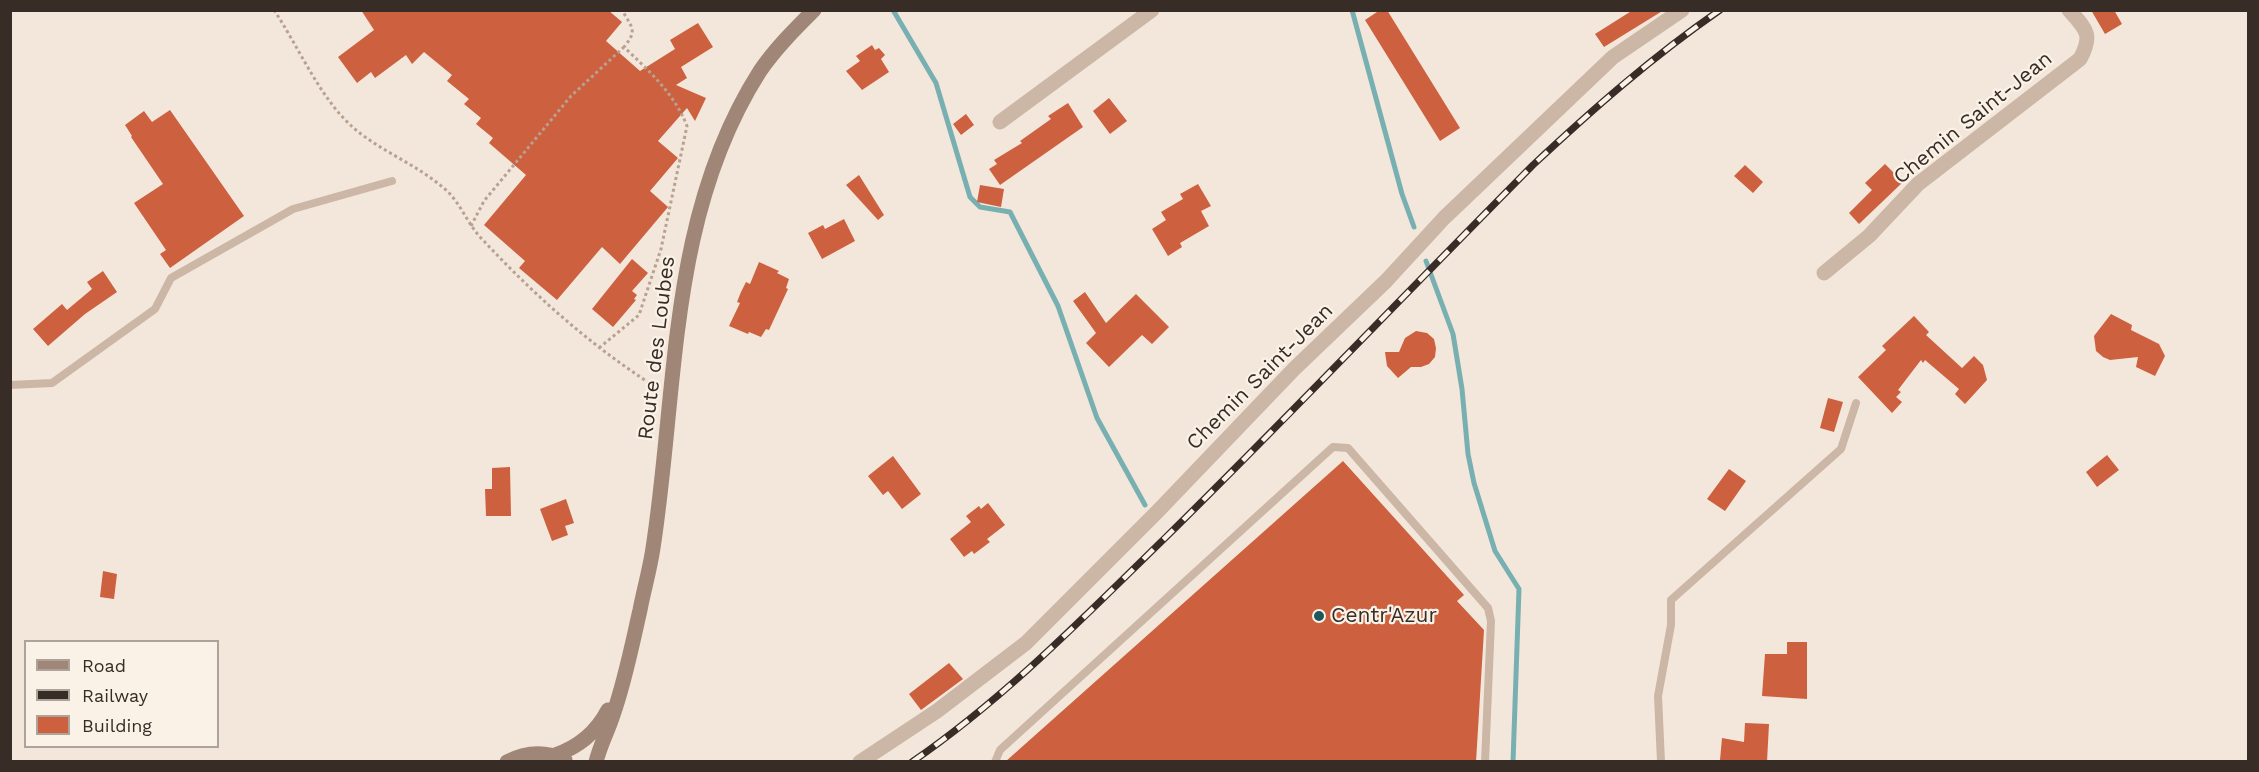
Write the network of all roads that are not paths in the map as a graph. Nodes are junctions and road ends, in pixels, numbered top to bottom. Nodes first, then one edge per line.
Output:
1 (814, 10) edge
2 (1152, 10) edge
3 (1682, 10) edge
4 (2069, 10) edge
5 (1000, 122) dead end
6 (392, 181) dead end
7 (1824, 273) dead end
8 (10, 386) edge
9 (1856, 403) dead end
10 (621, 686) junction
11 (562, 758) edge
12 (507, 762) edge
13 (596, 762) edge
14 (860, 762) edge
15 (995, 762) edge
16 (1485, 762) edge
17 (1661, 762) edge

1 - 10 main road, Route des Loubes
2 - 5 street
3 - 14 street, Chemin Saint-Jean
4 - 7 street, Chemin Saint-Jean
6 - 8 lane
9 - 17 lane
10 - 11 main road, Route des Loubes
10 - 13 main road, Route des Loubes
11 - 12 main road
15 - 16 lane

